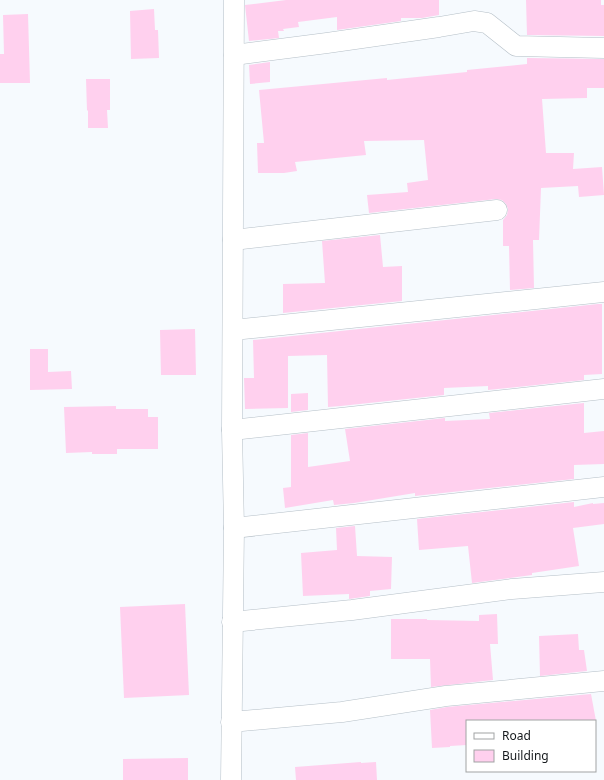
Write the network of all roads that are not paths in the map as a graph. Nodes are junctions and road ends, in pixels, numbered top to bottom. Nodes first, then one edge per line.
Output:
1 (234, 0) edge
2 (604, 48) edge
3 (234, 55) junction
4 (497, 210) dead end
5 (233, 240) junction
6 (604, 292) edge
7 (233, 330) junction
8 (604, 389) edge
9 (232, 430) junction
10 (604, 487) edge
11 (234, 528) junction
12 (604, 582) edge
13 (232, 622) junction
14 (604, 681) edge
15 (231, 722) junction
16 (231, 780) edge

1 - 3 street
2 - 3 street
3 - 5 street
4 - 5 street
5 - 7 street
6 - 7 street
7 - 9 street
8 - 9 street
9 - 11 street
10 - 11 street
11 - 13 street
12 - 13 street
13 - 15 street
14 - 15 street
15 - 16 street

